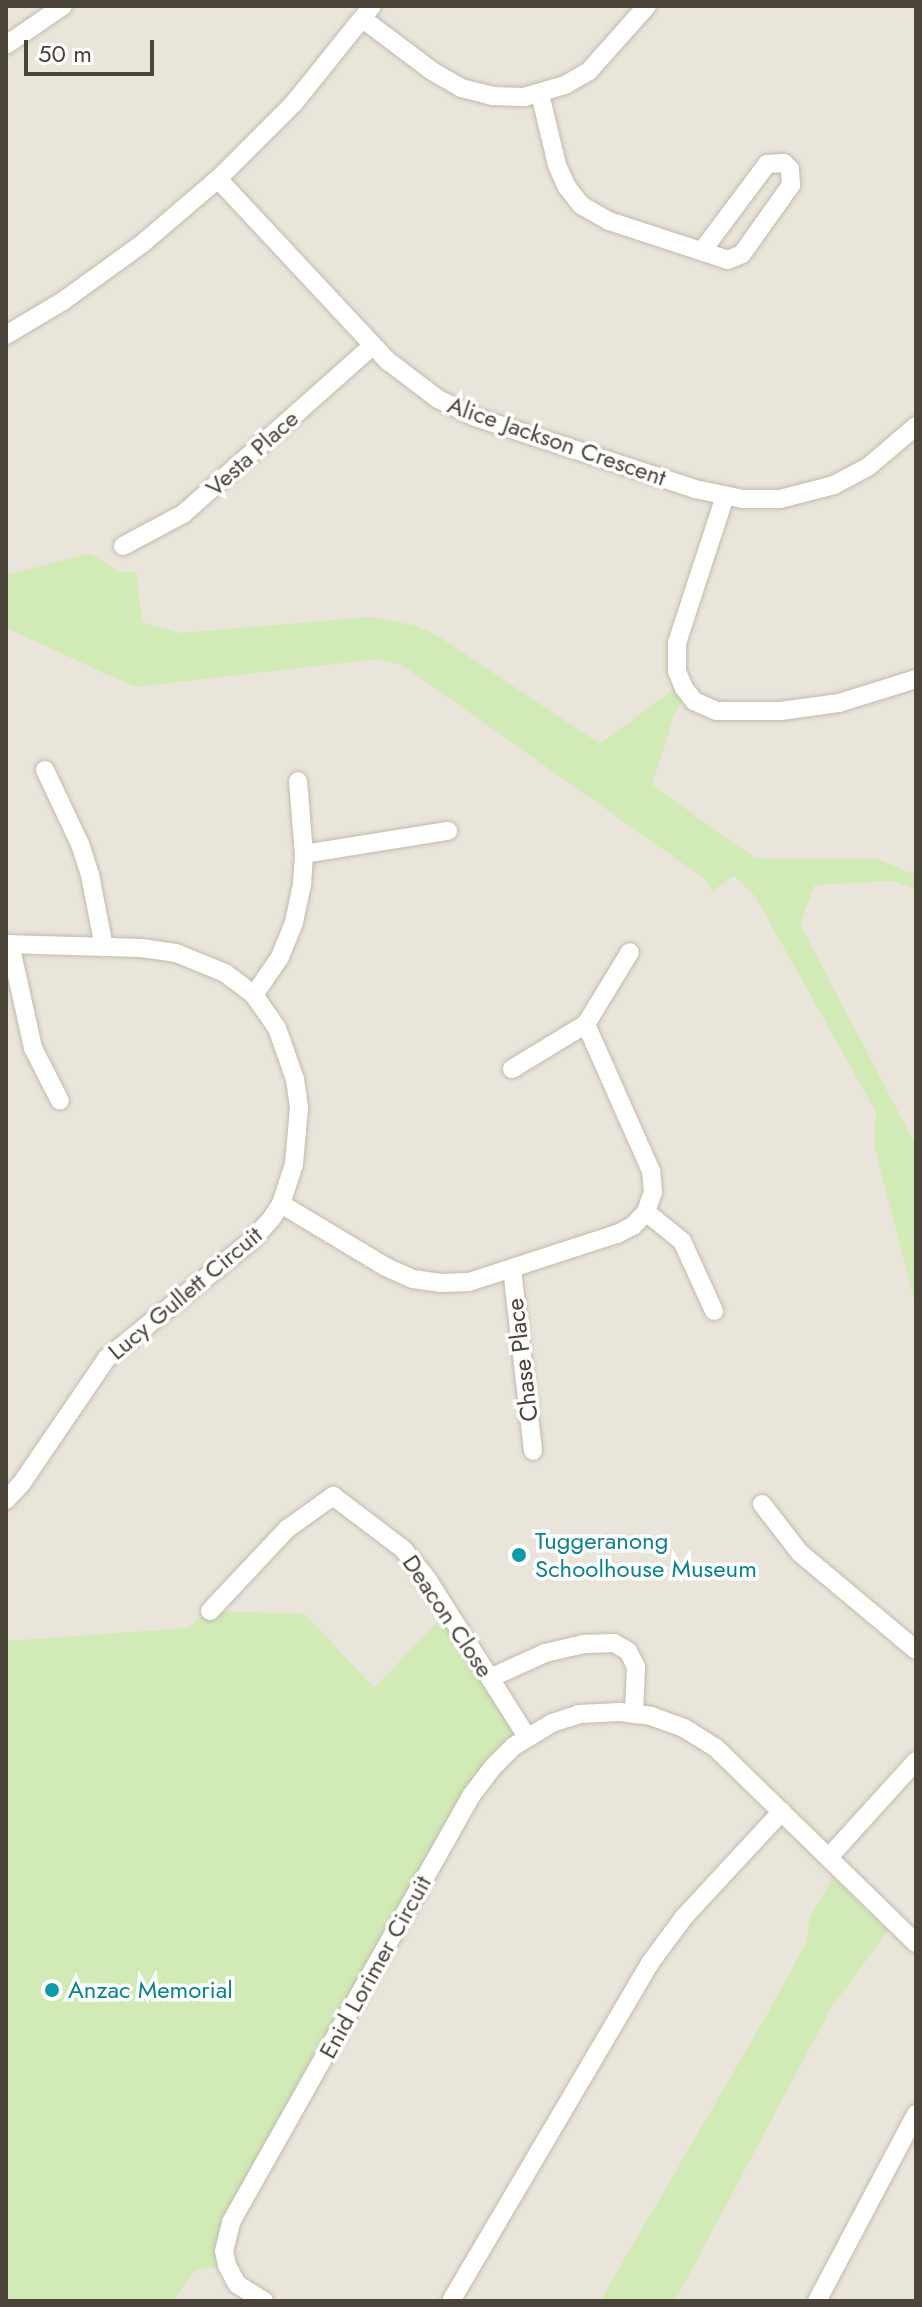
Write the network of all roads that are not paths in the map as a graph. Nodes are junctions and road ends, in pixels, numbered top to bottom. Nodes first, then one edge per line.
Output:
1 (63, 6) edge
2 (647, 6) edge
3 (367, 13) edge
4 (6, 45) edge
5 (540, 94) junction
6 (218, 179) junction
7 (702, 251) junction
8 (6, 335) edge
9 (372, 346) junction
10 (916, 426) edge
11 (725, 496) junction
12 (123, 546) dead end
13 (916, 679) edge
14 (45, 770) dead end
15 (298, 781) dead end
16 (448, 831) dead end
17 (304, 854) junction
18 (8, 944) edge
19 (104, 947) junction
20 (630, 952) dead end
21 (254, 995) junction
22 (586, 1024) junction
23 (512, 1069) dead end
24 (60, 1101) dead end
25 (281, 1204) junction
26 (646, 1212) junction
27 (512, 1269) junction
28 (714, 1311) dead end
29 (533, 1451) dead end
30 (6, 1500) edge
31 (762, 1504) dead end
32 (210, 1611) dead end
33 (916, 1650) edge
34 (490, 1678) junction
35 (634, 1713) junction
36 (527, 1737) junction
37 (916, 1761) edge
38 (782, 1811) junction
39 (829, 1857) junction
40 (916, 1943) edge
41 (916, 2114) edge
42 (264, 2301) edge
43 (451, 2301) edge
44 (817, 2301) edge

1 - 4 street
2 - 5 street
3 - 5 street
3 - 6 street
5 - 7 street
6 - 8 street
6 - 9 street, Alice Jackson Crescent
7 - 7 street
9 - 11 street, Alice Jackson Crescent
9 - 12 street, Vesta Place
10 - 11 street, Alice Jackson Crescent
11 - 13 street
14 - 19 street
15 - 17 street
16 - 17 street
17 - 21 street
18 - 19 street, Lucy Gullett Circuit
18 - 24 street
19 - 21 street, Lucy Gullett Circuit
20 - 22 street
21 - 25 street, Lucy Gullett Circuit
22 - 23 street
22 - 26 street
25 - 27 street
25 - 30 street, Lucy Gullett Circuit
26 - 27 street
26 - 28 street
27 - 29 street, Chase Place
31 - 33 street
32 - 34 street, Deacon Close
34 - 35 street
34 - 36 street, Deacon Close
35 - 36 street, Enid Lorimer Circuit
35 - 38 street, Enid Lorimer Circuit
36 - 42 street, Enid Lorimer Circuit
37 - 39 street
38 - 39 street, Enid Lorimer Circuit
38 - 43 street
39 - 40 street, Enid Lorimer Circuit
41 - 44 street

